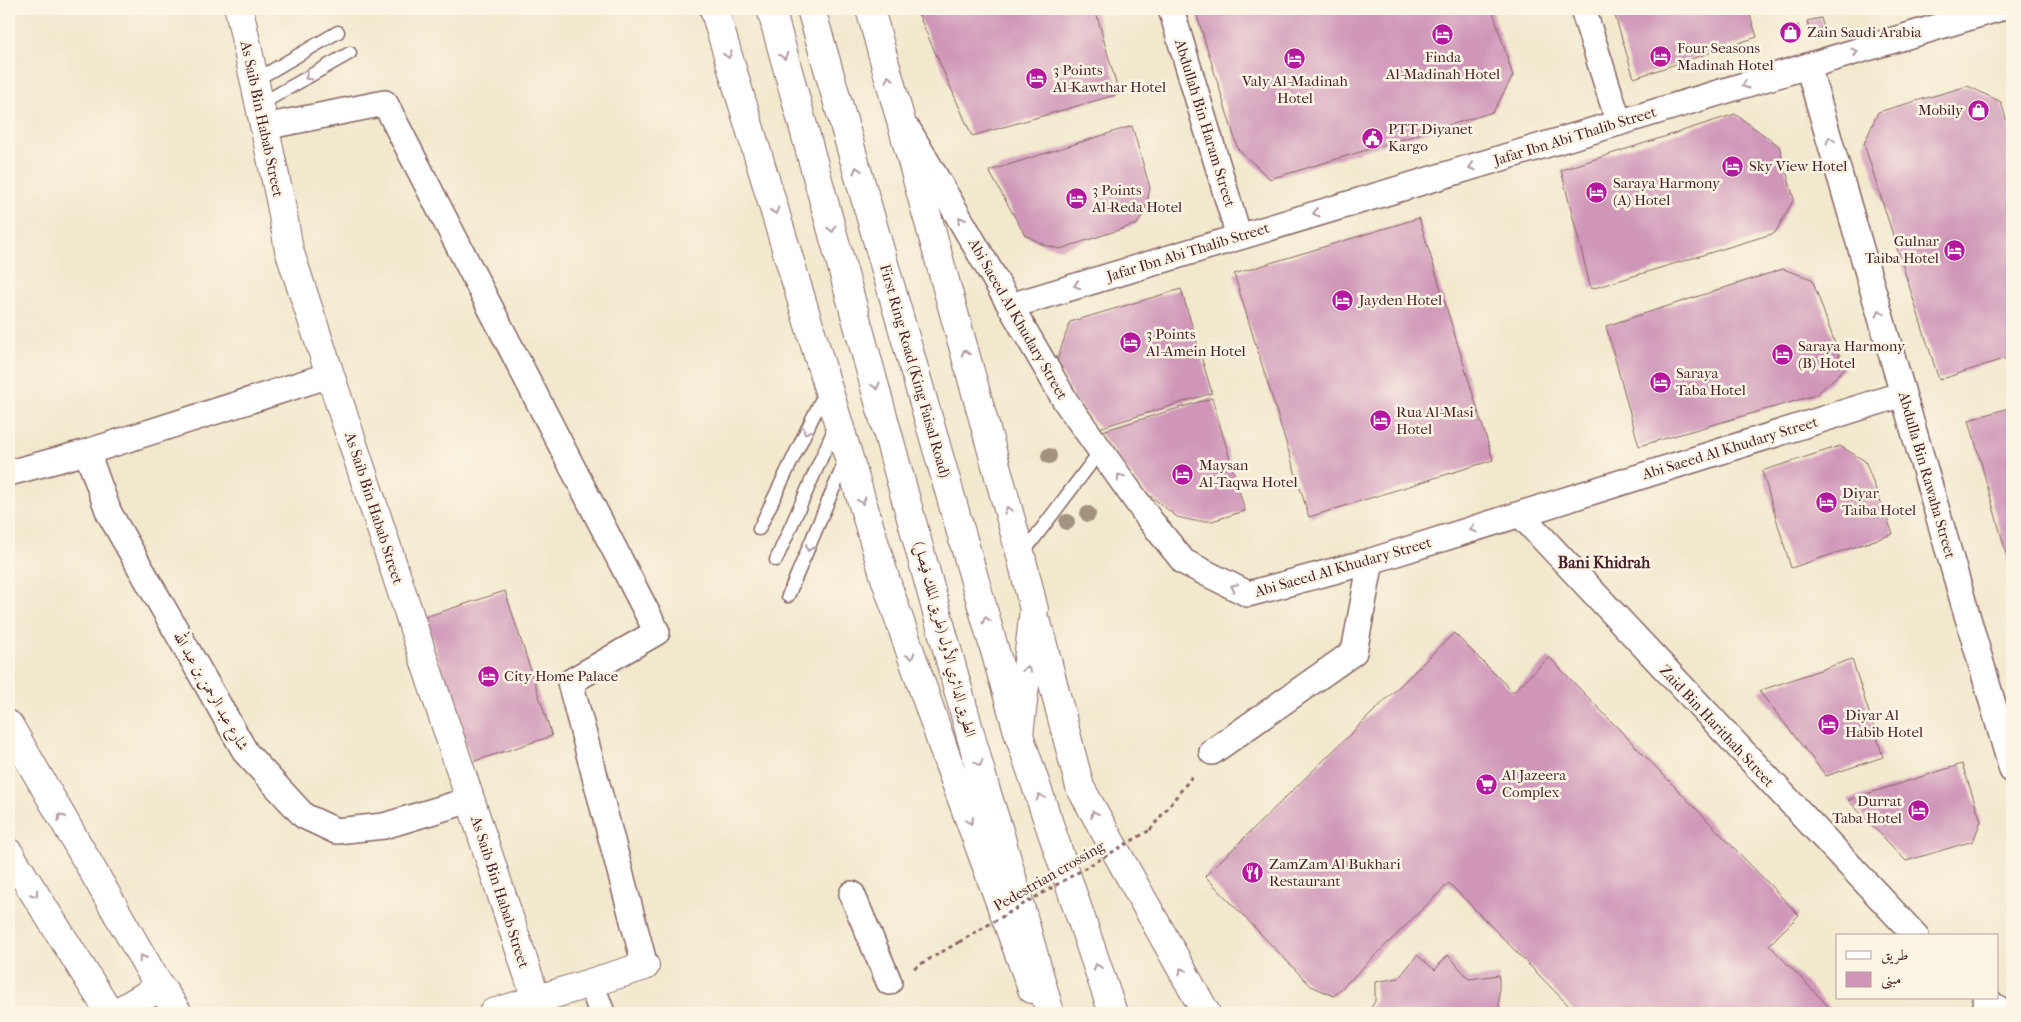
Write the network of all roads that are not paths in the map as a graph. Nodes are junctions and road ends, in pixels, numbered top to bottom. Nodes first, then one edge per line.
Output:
1 (238, 9) edge
2 (714, 9) edge
3 (771, 9) edge
4 (811, 9) edge
5 (870, 9) edge
6 (1171, 9) edge
7 (1583, 9) edge
8 (1997, 9) edge
9 (338, 32) dead end
10 (350, 53) dead end
11 (1808, 66) junction
12 (259, 104) junction
13 (897, 110) junction
14 (1618, 123) junction
15 (1239, 237) junction
16 (1010, 306) junction
17 (330, 375) junction
18 (828, 387) junction
19 (1903, 394) junction
20 (838, 421) junction
21 (1101, 450) junction
22 (87, 452) junction
23 (848, 454) junction
24 (9, 473) edge
25 (1520, 514) junction
26 (759, 529) dead end
27 (1021, 556) junction
28 (776, 560) dead end
29 (1371, 561) junction
30 (788, 596) dead end
31 (1034, 610) junction
32 (9, 725) edge
33 (1019, 734) junction
34 (1212, 752) road end
35 (2012, 770) edge
36 (470, 800) junction
37 (9, 853) edge
38 (852, 894) dead end
39 (1914, 934) edge
40 (645, 966) joint
41 (888, 982) road end
42 (591, 983) junction
43 (160, 987) junction
44 (536, 1000) junction
45 (1987, 1000) edge
46 (110, 1013) edge
47 (116, 1013) edge
48 (178, 1013) edge
49 (493, 1013) edge
50 (602, 1013) edge
51 (1043, 1013) edge
52 (1050, 1013) edge
53 (1113, 1013) edge
54 (1206, 1013) edge
55 (2002, 1013) edge

1 - 12 main road, As Saib Bin Habab Street
2 -> 18 main road
3 -> 52 main road, الطريق الدائري الأول (طريق الملك فيصل)
33 -> 4 main road, First Ring Road (King Faisal Road)
13 -> 5 main road
6 - 15 street, Abdullah Bin Haram Street
7 - 14 street
11 -> 8 street, Jafar Ibn Abi Thalib Street
9 - 12 lane
10 -> 12 lane
11 -> 14 street, Jafar Ibn Abi Thalib Street
19 -> 11 street, Abdulla Bin Rawaha Street
12 - 17 main road, As Saib Bin Habab Street
12 - 40 street
16 -> 13 street, Abi Saeed Al Khudary Street
27 -> 13 main road
14 -> 15 street, Jafar Ibn Abi Thalib Street
15 -> 16 street, Jafar Ibn Abi Thalib Street
16 - 21 street, Abi Saeed Al Khudary Street
17 - 22 street
17 - 36 main road, As Saib Bin Habab Street
18 - 20 main road
18 -> 26 lane
19 - 25 street, Abi Saeed Al Khudary Street
19 - 35 street, Abdulla Bin Rawaha Street
20 - 23 main road
20 - 28 lane
21 - 27 lane
29 -> 21 street, Abi Saeed Al Khudary Street
22 - 24 street
22 - 36 street, شارع عبد الرحمن بن عبد الله
23 -> 30 lane
23 -> 51 main road
25 -> 29 street, Abi Saeed Al Khudary Street
25 - 39 street, Zaid Bin Harithah Street
27 - 31 main road
29 - 34 street
33 -> 31 main road
54 -> 31 main road
43 -> 32 main road
53 -> 33 main road, First Ring Road (King Faisal Road)
36 - 44 main road, As Saib Bin Habab Street
37 -> 46 main road
38 - 41 street
40 - 42 main road
42 - 44 main road
42 - 50 street
43 - 47 main road
43 - 48 main road
44 - 49 main road
45 - 55 street

